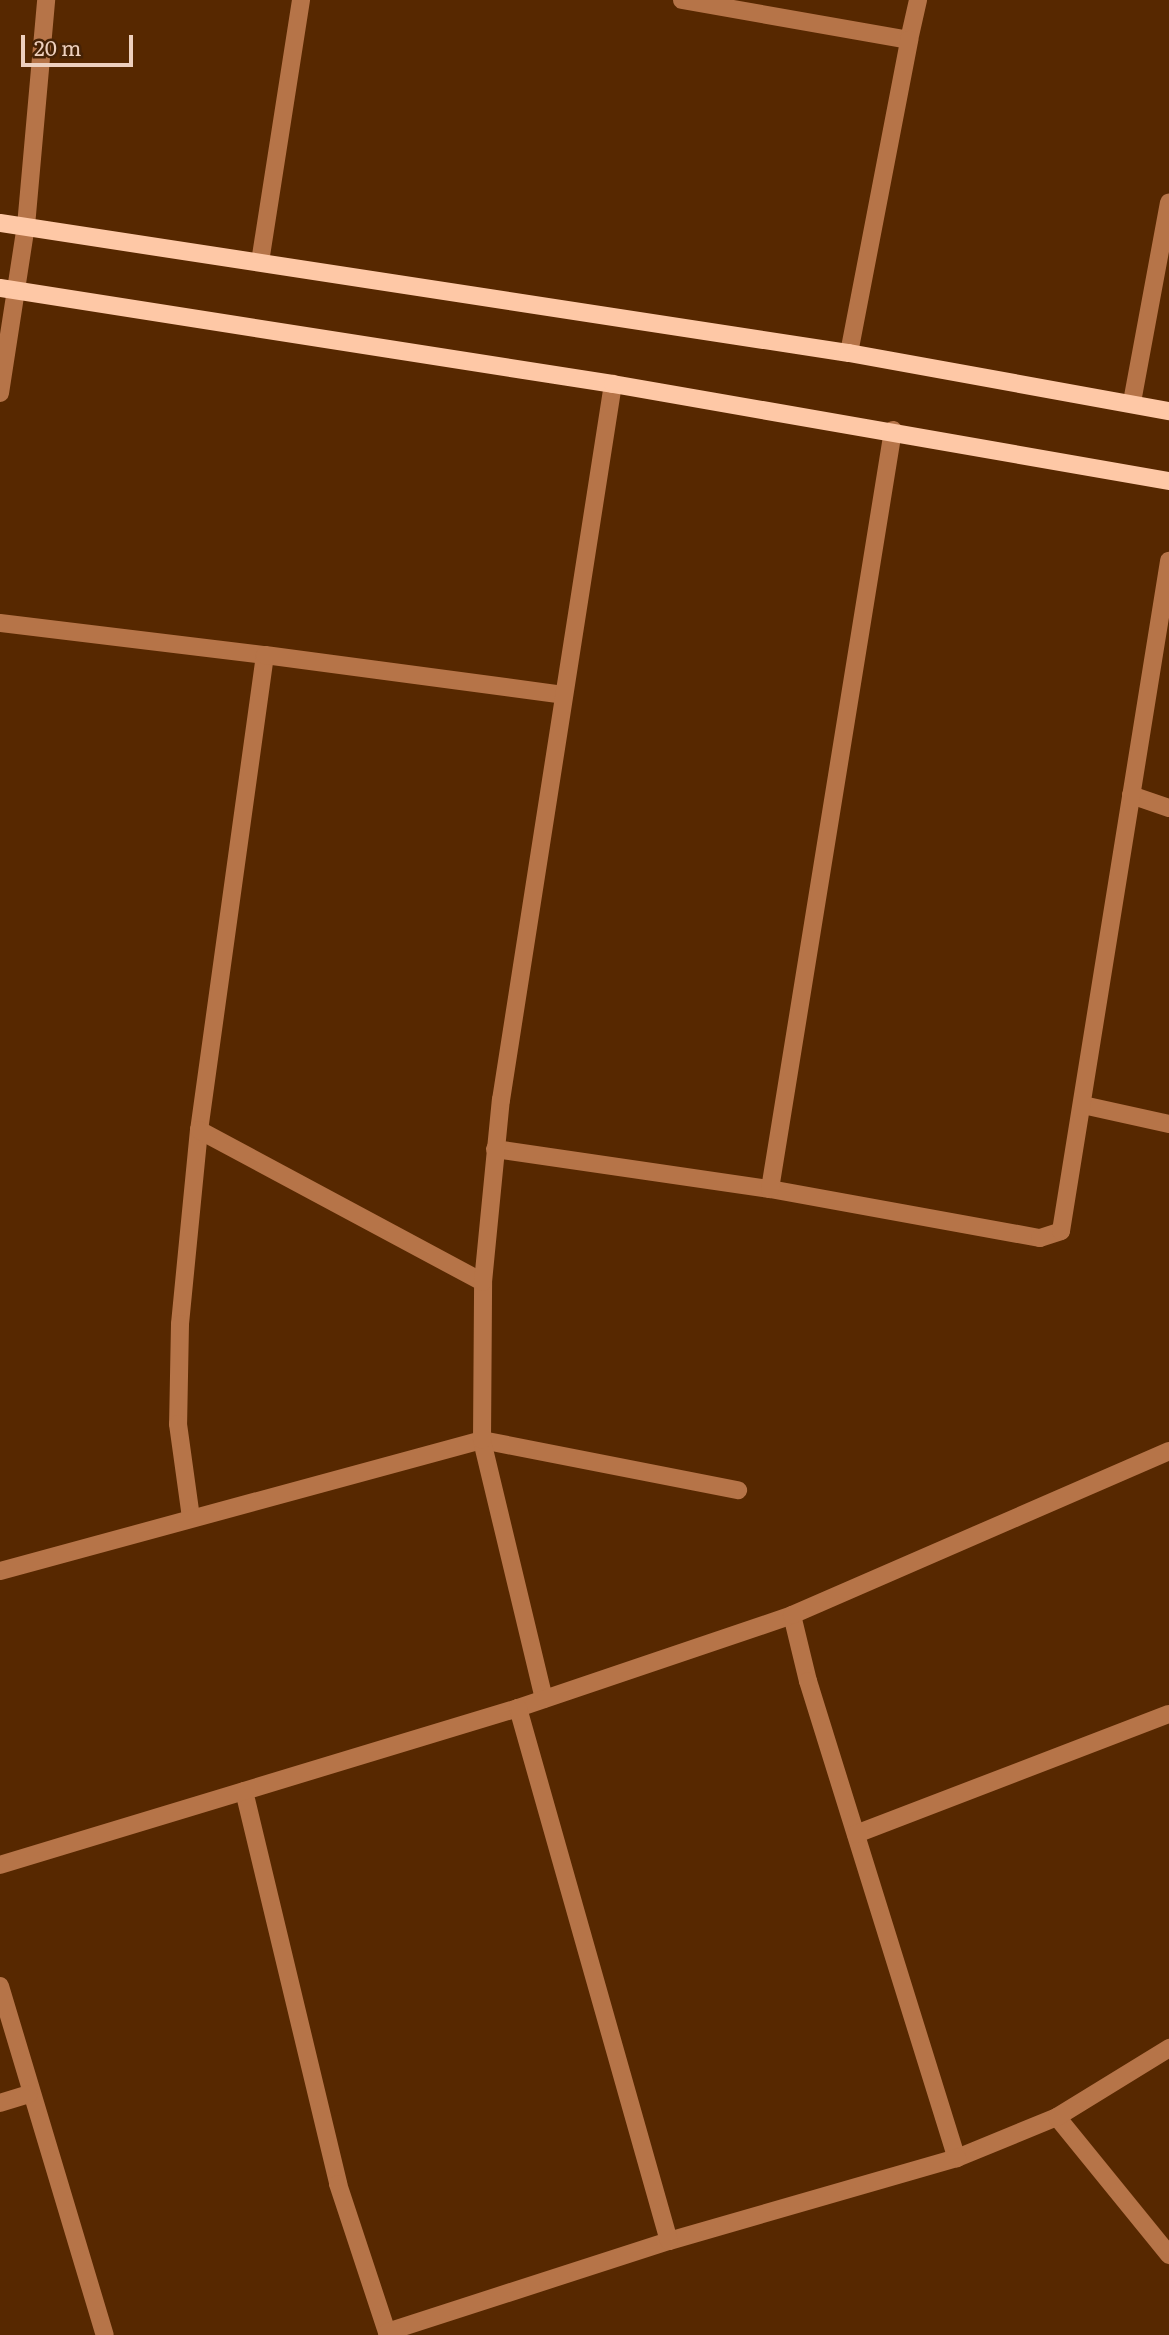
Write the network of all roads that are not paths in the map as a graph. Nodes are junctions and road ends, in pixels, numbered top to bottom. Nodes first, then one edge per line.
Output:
1 (46, 0) edge
2 (301, 0) edge
3 (682, 0) edge
4 (918, 0) edge
5 (909, 40) junction
6 (1169, 202) edge
7 (0, 223) edge
8 (26, 226) junction
9 (260, 262) junction
10 (8, 289) edge
11 (849, 353) junction
12 (613, 384) junction
13 (0, 393) edge
14 (1132, 402) junction
15 (1169, 411) edge
16 (893, 430) junction
17 (1169, 481) edge
18 (1169, 561) edge
19 (0, 623) edge
20 (265, 655) junction
21 (563, 695) junction
22 (1131, 795) junction
23 (1169, 808) edge
24 (1083, 1105) junction
25 (1169, 1124) edge
26 (199, 1130) junction
27 (495, 1149) junction
28 (770, 1189) junction
29 (483, 1282) junction
30 (482, 1440) junction
31 (1169, 1451) edge
32 (738, 1490) dead end
33 (191, 1518) junction
34 (0, 1571) edge
35 (792, 1615) junction
36 (544, 1699) junction
37 (519, 1708) junction
38 (1169, 1714) edge
39 (244, 1791) junction
40 (856, 1834) junction
41 (0, 1865) edge
42 (0, 1986) edge
43 (1169, 2048) edge
44 (29, 2094) junction
45 (0, 2103) edge
46 (1057, 2118) junction
47 (957, 2158) junction
48 (669, 2241) junction
49 (1169, 2255) edge
50 (388, 2333) edge
51 (105, 2335) edge

1 - 8 street
2 - 9 street
3 - 5 street
4 - 5 street
5 - 11 street
6 - 14 street
7 - 8 main road
8 - 9 main road
8 - 10 street
9 - 11 main road
10 - 12 main road
10 - 13 street
11 - 14 main road
12 - 16 main road
12 - 21 street
14 - 15 main road
16 - 17 main road
16 - 28 street
18 - 22 street
19 - 20 street
20 - 21 street
20 - 26 street
21 - 27 street
22 - 23 street
22 - 24 street
24 - 25 street
24 - 28 street
26 - 29 street
26 - 33 street
27 - 28 street
27 - 29 street
29 - 30 street
30 - 32 street
30 - 33 street
30 - 36 street
31 - 35 street
33 - 34 street
35 - 36 street
35 - 40 street
36 - 37 street
37 - 39 street
37 - 48 street
38 - 40 street
39 - 41 street
39 - 50 street
40 - 47 street
42 - 44 street
43 - 46 street
44 - 45 street
44 - 51 street
46 - 47 street
46 - 49 street
47 - 48 street
48 - 50 street

